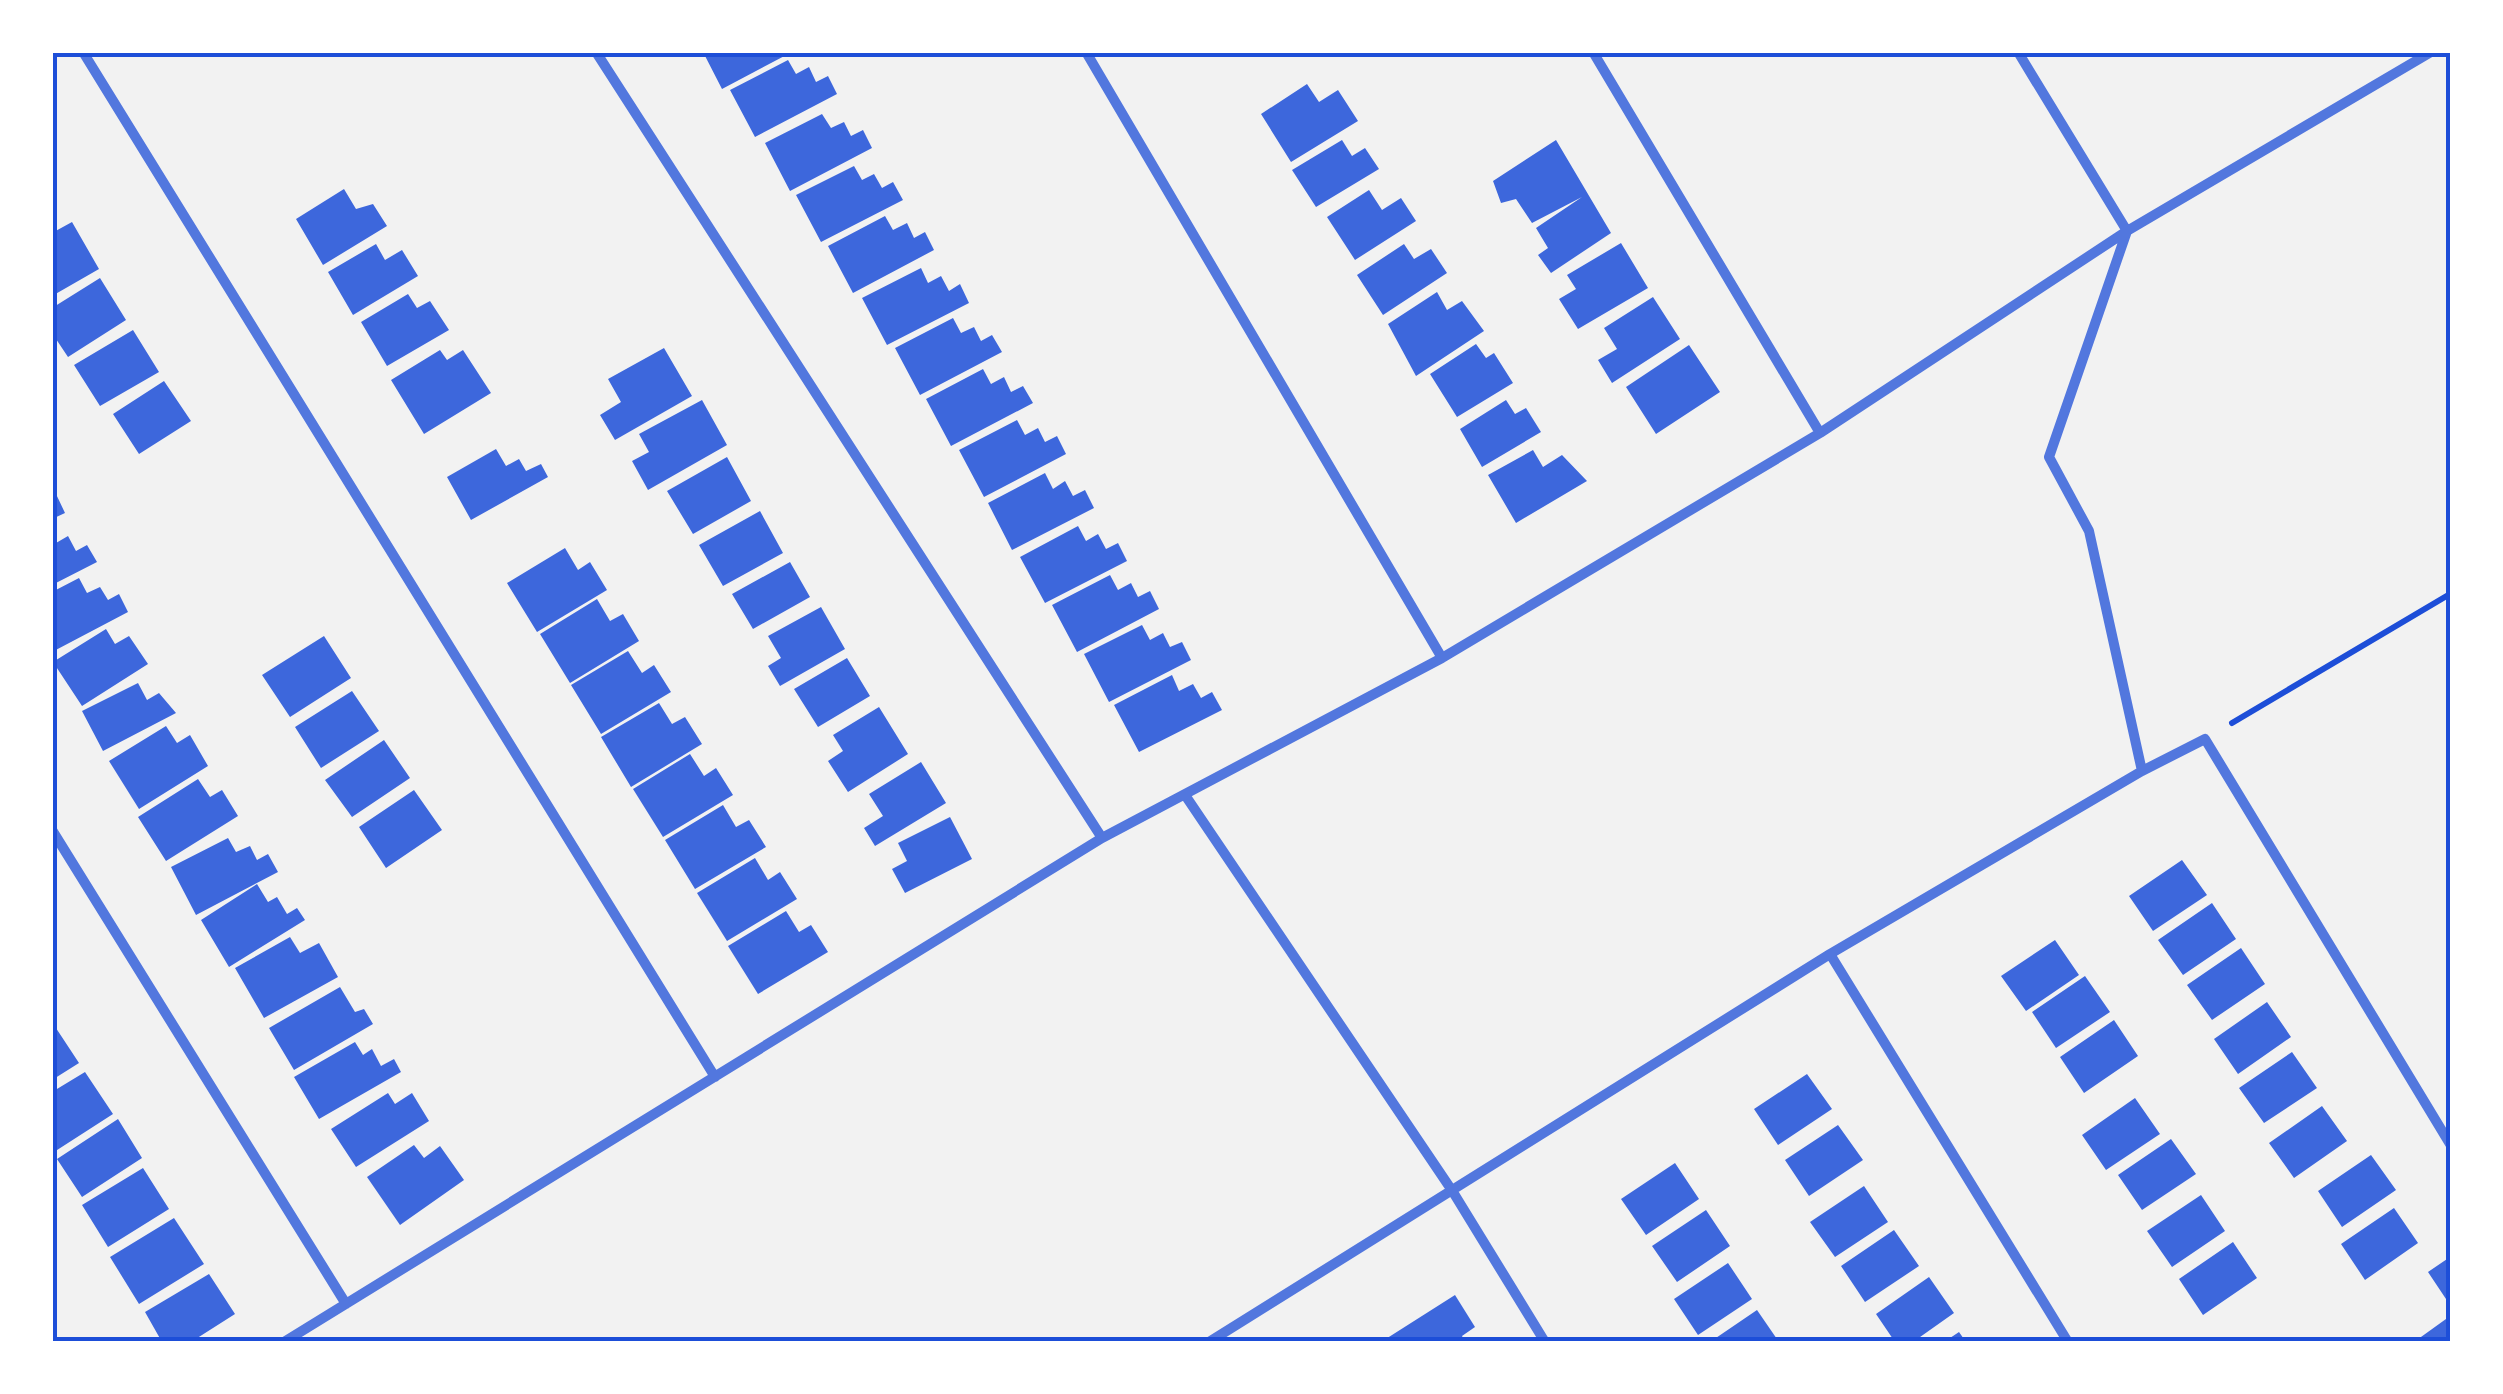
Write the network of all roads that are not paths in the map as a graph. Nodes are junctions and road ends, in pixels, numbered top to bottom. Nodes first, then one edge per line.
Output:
1 (83, 52) edge
2 (596, 52) edge
3 (1086, 52) edge
4 (1593, 52) edge
5 (2018, 52) edge
6 (2431, 52) edge
7 (2128, 231) junction
8 (1820, 433) junction
9 (1442, 658) junction
10 (2142, 772) junction
11 (1185, 795) junction
12 (52, 830) edge
13 (1102, 838) junction
14 (1830, 954) junction
15 (715, 1077) junction
16 (2450, 1144) edge
17 (1453, 1192) junction
18 (346, 1304) junction
19 (284, 1342) edge
20 (1209, 1342) edge
21 (1545, 1342) edge
22 (2068, 1342) edge

1 - 15 street
2 - 13 street
3 - 9 street
4 - 8 street
5 - 7 street
6 - 7 street
7 - 8 street
7 - 10 street
8 - 9 street
9 - 11 street
10 - 14 street
10 - 16 street
11 - 13 street
11 - 17 street
12 - 18 street
13 - 15 street
14 - 17 street
14 - 22 street
15 - 18 street
17 - 20 street
17 - 21 street
18 - 19 street

